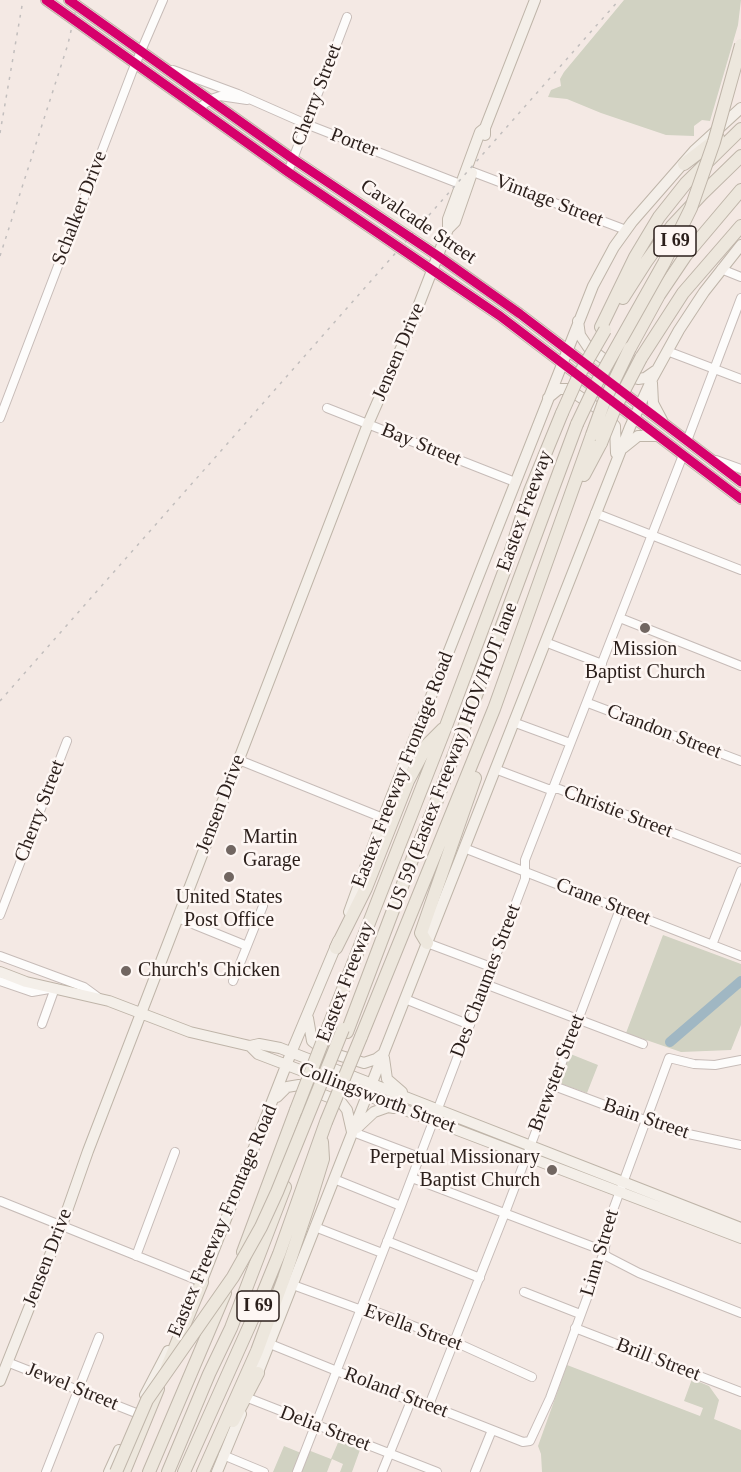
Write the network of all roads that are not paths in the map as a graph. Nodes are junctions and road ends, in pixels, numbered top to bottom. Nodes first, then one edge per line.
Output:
1 (69, 0) edge
2 (163, 0) edge
3 (535, 0) edge
4 (51, 2) edge
5 (347, 17) dead end
6 (741, 45) edge
7 (140, 51) junction
8 (135, 64) junction
9 (159, 64) junction
10 (211, 99) junction
11 (248, 100) junction
12 (741, 108) edge
13 (198, 109) junction
14 (741, 122) edge
15 (306, 124) junction
16 (485, 128) junction
17 (741, 129) edge
18 (741, 156) edge
19 (293, 159) junction
20 (684, 164) junction
21 (288, 172) junction
22 (473, 172) junction
23 (460, 184) junction
24 (741, 190) edge
25 (741, 226) edge
26 (448, 230) junction
27 (626, 230) junction
28 (741, 245) edge
29 (438, 256) junction
30 (721, 269) junction
31 (432, 270) junction
32 (741, 277) edge
33 (741, 298) edge
34 (508, 305) junction
35 (500, 316) junction
36 (578, 321) junction
37 (603, 329) junction
38 (567, 349) junction
39 (667, 351) junction
40 (561, 363) junction
41 (658, 368) junction
42 (714, 369) junction
43 (652, 380) junction
44 (741, 380) edge
45 (547, 399) junction
46 (640, 405) junction
47 (327, 408) dead end
48 (0, 418) edge
49 (634, 418) junction
50 (663, 423) junction
51 (368, 424) junction
52 (657, 436) junction
53 (596, 439) junction
54 (687, 441) junction
55 (618, 455) junction
56 (683, 455) junction
57 (710, 458) junction
58 (741, 469) edge
59 (515, 482) junction
60 (741, 482) edge
61 (741, 499) edge
62 (595, 513) junction
63 (651, 535) junction
64 (741, 570) edge
65 (620, 618) junction
66 (545, 642) junction
67 (602, 664) junction
68 (741, 666) edge
69 (588, 703) junction
70 (513, 722) junction
71 (446, 726) junction
72 (67, 741) dead end
73 (481, 742) junction
74 (570, 743) junction
75 (239, 760) junction
76 (741, 761) edge
77 (495, 770) junction
78 (552, 788) junction
79 (383, 818) junction
80 (464, 848) junction
81 (741, 859) edge
82 (741, 871) edge
83 (525, 872) junction
84 (263, 906) dead end
85 (620, 909) junction
86 (0, 915) edge
87 (178, 918) junction
88 (427, 943) junction
89 (712, 945) junction
90 (248, 946) junction
91 (336, 948) junction
92 (0, 956) edge
93 (741, 956) edge
94 (0, 964) edge
95 (491, 968) junction
96 (0, 972) edge
97 (0, 981) edge
98 (233, 981) dead end
99 (485, 984) junction
100 (55, 988) junction
101 (99, 998) junction
102 (405, 999) junction
103 (141, 1013) junction
104 (307, 1015) junction
105 (578, 1020) junction
106 (42, 1024) dead end
107 (470, 1025) junction
108 (345, 1031) junction
109 (643, 1044) dead end
110 (384, 1052) junction
111 (290, 1058) junction
112 (741, 1060) edge
113 (372, 1084) junction
114 (554, 1086) junction
115 (367, 1095) junction
116 (274, 1100) junction
117 (417, 1102) junction
118 (408, 1111) junction
119 (436, 1115) junction
120 (647, 1121) junction
121 (353, 1132) junction
122 (322, 1135) junction
123 (741, 1145) edge
124 (528, 1151) junction
125 (175, 1152) dead end
126 (419, 1157) junction
127 (412, 1178) junction
128 (334, 1179) junction
129 (622, 1188) junction
130 (277, 1192) junction
131 (0, 1201) edge
132 (401, 1206) junction
133 (505, 1213) junction
134 (62, 1225) junction
135 (315, 1227) junction
136 (741, 1228) edge
137 (741, 1238) edge
138 (387, 1241) junction
139 (603, 1252) junction
140 (382, 1253) junction
141 (136, 1256) junction
142 (480, 1278) junction
143 (202, 1282) junction
144 (293, 1285) junction
145 (524, 1292) dead end
146 (361, 1308) junction
147 (741, 1313) edge
148 (580, 1314) junction
149 (231, 1328) junction
150 (575, 1328) junction
151 (99, 1337) dead end
152 (455, 1342) junction
153 (270, 1344) junction
154 (7, 1362) junction
155 (336, 1370) junction
156 (258, 1372) junction
157 (532, 1377) dead end
158 (0, 1381) edge
159 (78, 1389) junction
160 (741, 1392) edge
161 (248, 1398) junction
162 (411, 1401) junction
163 (429, 1405) junction
164 (136, 1413) junction
165 (315, 1424) junction
166 (492, 1430) junction
167 (523, 1442) joint
168 (389, 1453) junction
169 (223, 1455) junction
170 (46, 1472) edge
171 (109, 1472) edge
172 (116, 1472) edge
173 (124, 1472) edge
174 (150, 1472) edge
175 (161, 1472) edge
176 (168, 1472) edge
177 (183, 1472) edge
178 (204, 1472) edge
179 (217, 1472) edge
180 (264, 1472) edge
181 (297, 1472) edge
182 (382, 1472) edge
183 (437, 1472) edge
184 (475, 1472) edge

1 - 7 main road, Cavalcade Street
2 - 7 street, Schalker Drive
3 - 16 main road, Jensen Drive
4 - 8 main road, Cavalcade Street
5 - 15 street, Cherry Street
6 - 108 highway, US 59 (Eastex Freeway) HOV/HOT lane / I 69, bridge
7 - 8 street, Schalker Drive
7 - 9 main road, Cavalcade Street
8 - 13 main road, Cavalcade Street
8 - 48 street, Schalker Drive
9 - 10 main road, Cavalcade Street
9 - 11 street, Porter
10 - 11 street, Porter
10 - 13 street
10 - 19 main road, Cavalcade Street
11 - 15 street, Porter
12 - 20 main road, Eastex Freeway Frontage Road
13 - 21 main road, Cavalcade Street
14 - 20 highway
15 - 19 street, Cherry Street
15 - 23 street, Porter
16 - 22 main road, Jensen Drive
16 - 23 main road, Jensen Drive
17 - 37 highway, bridge
18 - 37 highway, Eastex Freeway / I 69
19 - 21 street, Cherry Street
19 - 29 main road, Cavalcade Street
20 - 27 main road, Eastex Freeway Frontage Road
21 - 31 main road, Cavalcade Street
22 - 26 main road, Jensen Drive
22 - 27 street, Vintage Street
23 - 26 main road, Jensen Drive
24 - 53 highway, Eastex Freeway / I 69, bridge
25 - 53 highway, bridge
26 - 29 main road, Jensen Drive
27 - 36 main road, Eastex Freeway Frontage Road
28 - 30 main road
29 - 31 main road, Jensen Drive
29 - 34 main road, Cavalcade Street
30 - 32 street
30 - 39 main road
31 - 35 main road, Cavalcade Street
31 - 51 main road, Jensen Drive
33 - 42 street
34 - 35 main road
34 - 38 main road, Cavalcade Street
35 - 40 main road, Cavalcade Street
36 - 38 main road, Eastex Freeway Frontage Road
36 - 41 main road
37 - 71 highway, Eastex Freeway / I 69, bridge
38 - 40 main road, Eastex Freeway Frontage Road
38 - 46 main road, Cavalcade Street
39 - 41 main road
39 - 42 street
40 - 45 main road, Eastex Freeway Frontage Road
40 - 49 main road, Cavalcade Street
41 - 43 main road
42 - 44 street
42 - 54 street
43 - 46 main road
43 - 50 main road
45 - 55 main road
45 - 59 main road, Eastex Freeway Frontage Road
46 - 49 main road
46 - 50 main road, Cavalcade Street
47 - 51 street, Bay Street
49 - 52 main road, Cavalcade Street
49 - 55 main road
50 - 54 main road, Cavalcade Street
51 - 59 street, Bay Street
51 - 75 main road, Jensen Drive
52 - 55 main road
52 - 56 main road, Cavalcade Street
53 - 73 highway, Eastex Freeway / I 69
54 - 57 main road, Cavalcade Street
55 - 62 main road
56 - 61 main road, Cavalcade Street
56 - 63 street, Des Chaumes Street
57 - 58 street
57 - 60 main road, Cavalcade Street
59 - 79 main road, Eastex Freeway Frontage Road
62 - 63 street
62 - 66 main road
63 - 64 street
63 - 65 street, Des Chaumes Street
65 - 67 street, Des Chaumes Street
65 - 68 street
66 - 67 street
66 - 70 main road
67 - 69 street, Des Chaumes Street
69 - 74 street, Des Chaumes Street
69 - 76 street, Crandon Street
70 - 74 street
70 - 77 main road
71 - 91 highway
71 - 174 highway, Eastex Freeway / I 69, bridge
72 - 86 street, Cherry Street
73 - 88 highway
73 - 122 highway, Eastex Freeway / I 69, bridge
74 - 78 street, Des Chaumes Street
75 - 79 street
75 - 87 main road, Jensen Drive
77 - 78 street, Christie Street
77 - 80 main road
78 - 81 street, Christie Street
78 - 83 street, Des Chaumes Street
79 - 91 main road, Eastex Freeway Frontage Road
80 - 83 street, Crane Street
80 - 88 main road
82 - 89 street
83 - 85 street, Crane Street
83 - 95 street, Des Chaumes Street
84 - 90 street
85 - 89 street, Crane Street
85 - 105 street, Brewster Street
87 - 90 street
87 - 103 main road, Jensen Drive
88 - 95 street
88 - 102 main road
89 - 93 street, Crane Street
90 - 98 street
91 - 104 main road, Eastex Freeway Frontage Road
92 - 101 street, Collingsworth Street
94 - 100 main road, Collingsworth Street
95 - 99 street, Des Chaumes Street
96 - 100 main road, Collingsworth Street
97 - 100 street, Collingsworth Street
99 - 105 street
99 - 107 street, Des Chaumes Street
100 - 101 main road, Collingsworth Street
100 - 106 street
101 - 103 main road, Collingsworth Street
102 - 107 street
102 - 110 main road
103 - 111 main road, Collingsworth Street
103 - 134 main road, Jensen Drive
104 - 110 main road
104 - 111 main road, Eastex Freeway Frontage Road
105 - 109 street
105 - 114 street, Brewster Street
107 - 119 street, Des Chaumes Street
108 - 130 highway, Eastex Freeway / I 69, bridge
108 - 149 highway, US 59 (Eastex Freeway) HOV/HOT lane / I 69
110 - 113 main road
110 - 117 main road
111 - 113 main road, Collingsworth Street
111 - 115 main road, Collingsworth Street
111 - 116 main road, Eastex Freeway Frontage Road
112 - 120 street, Linn Street
113 - 115 main road
113 - 117 main road, Collingsworth Street
114 - 120 street, Bain Street
114 - 124 street, Brewster Street
115 - 118 main road, Collingsworth Street
115 - 121 main road
116 - 121 main road
116 - 143 main road, Eastex Freeway Frontage Road
117 - 119 main road, Collingsworth Street
118 - 119 main road, Collingsworth Street
118 - 121 main road
119 - 124 main road, Collingsworth Street
119 - 126 street, Des Chaumes Street
120 - 123 street, Bain Street
120 - 129 street, Linn Street
121 - 126 street
121 - 128 main road
122 - 177 highway, Eastex Freeway / I 69
122 - 178 highway
124 - 129 main road, Collingsworth Street
124 - 133 street, Brewster Street
125 - 141 street
126 - 127 street, Des Chaumes Street
127 - 132 street, Des Chaumes Street
127 - 133 street
128 - 132 street
128 - 135 main road
129 - 136 main road, Collingsworth Street
129 - 137 main road, Collingsworth Street
129 - 139 street, Linn Street
130 - 172 highway, bridge
130 - 175 highway, Eastex Freeway / I 69, bridge
131 - 134 street
132 - 138 street, Des Chaumes Street
133 - 139 street
133 - 142 street, Brewster Street
134 - 141 street
134 - 154 main road, Jensen Drive
135 - 140 street
135 - 144 main road
138 - 140 street, Des Chaumes Street
138 - 142 street
139 - 147 street
139 - 148 street, Linn Street
140 - 146 street, Des Chaumes Street
141 - 143 street
142 - 152 street, Brewster Street
143 - 164 main road, Eastex Freeway Frontage Road
143 - 173 highway
144 - 146 street, Evella Street
144 - 153 main road
145 - 148 street
146 - 152 street, Evella Street
146 - 155 street, Des Chaumes Street
148 - 150 street, Linn Street
149 - 176 highway, US 59 (Eastex Freeway) HOV/HOT lane / I 69
149 - 177 highway
150 - 160 street, Brill Street
150 - 167 street, Linn Street
151 - 159 street
152 - 157 street, Evella Street
152 - 163 street, Brewster Street
153 - 155 street, Roland Street
153 - 156 main road
154 - 158 main road, Jensen Drive
154 - 159 street, Jewel Street
155 - 162 street, Roland Street
155 - 165 street, Des Chaumes Street
156 - 161 main road
156 - 178 highway
159 - 164 street, Jewel Street
159 - 170 street
161 - 165 street, Delia Street
161 - 169 main road
162 - 163 street, Roland Street
162 - 168 street
163 - 166 street, Roland Street
164 - 171 main road, Eastex Freeway Frontage Road
165 - 168 street, Delia Street
165 - 181 street, Des Chaumes Street
166 - 167 street, Roland Street
166 - 184 street
168 - 182 street
168 - 183 street, Delia Street
169 - 179 main road
169 - 180 street

